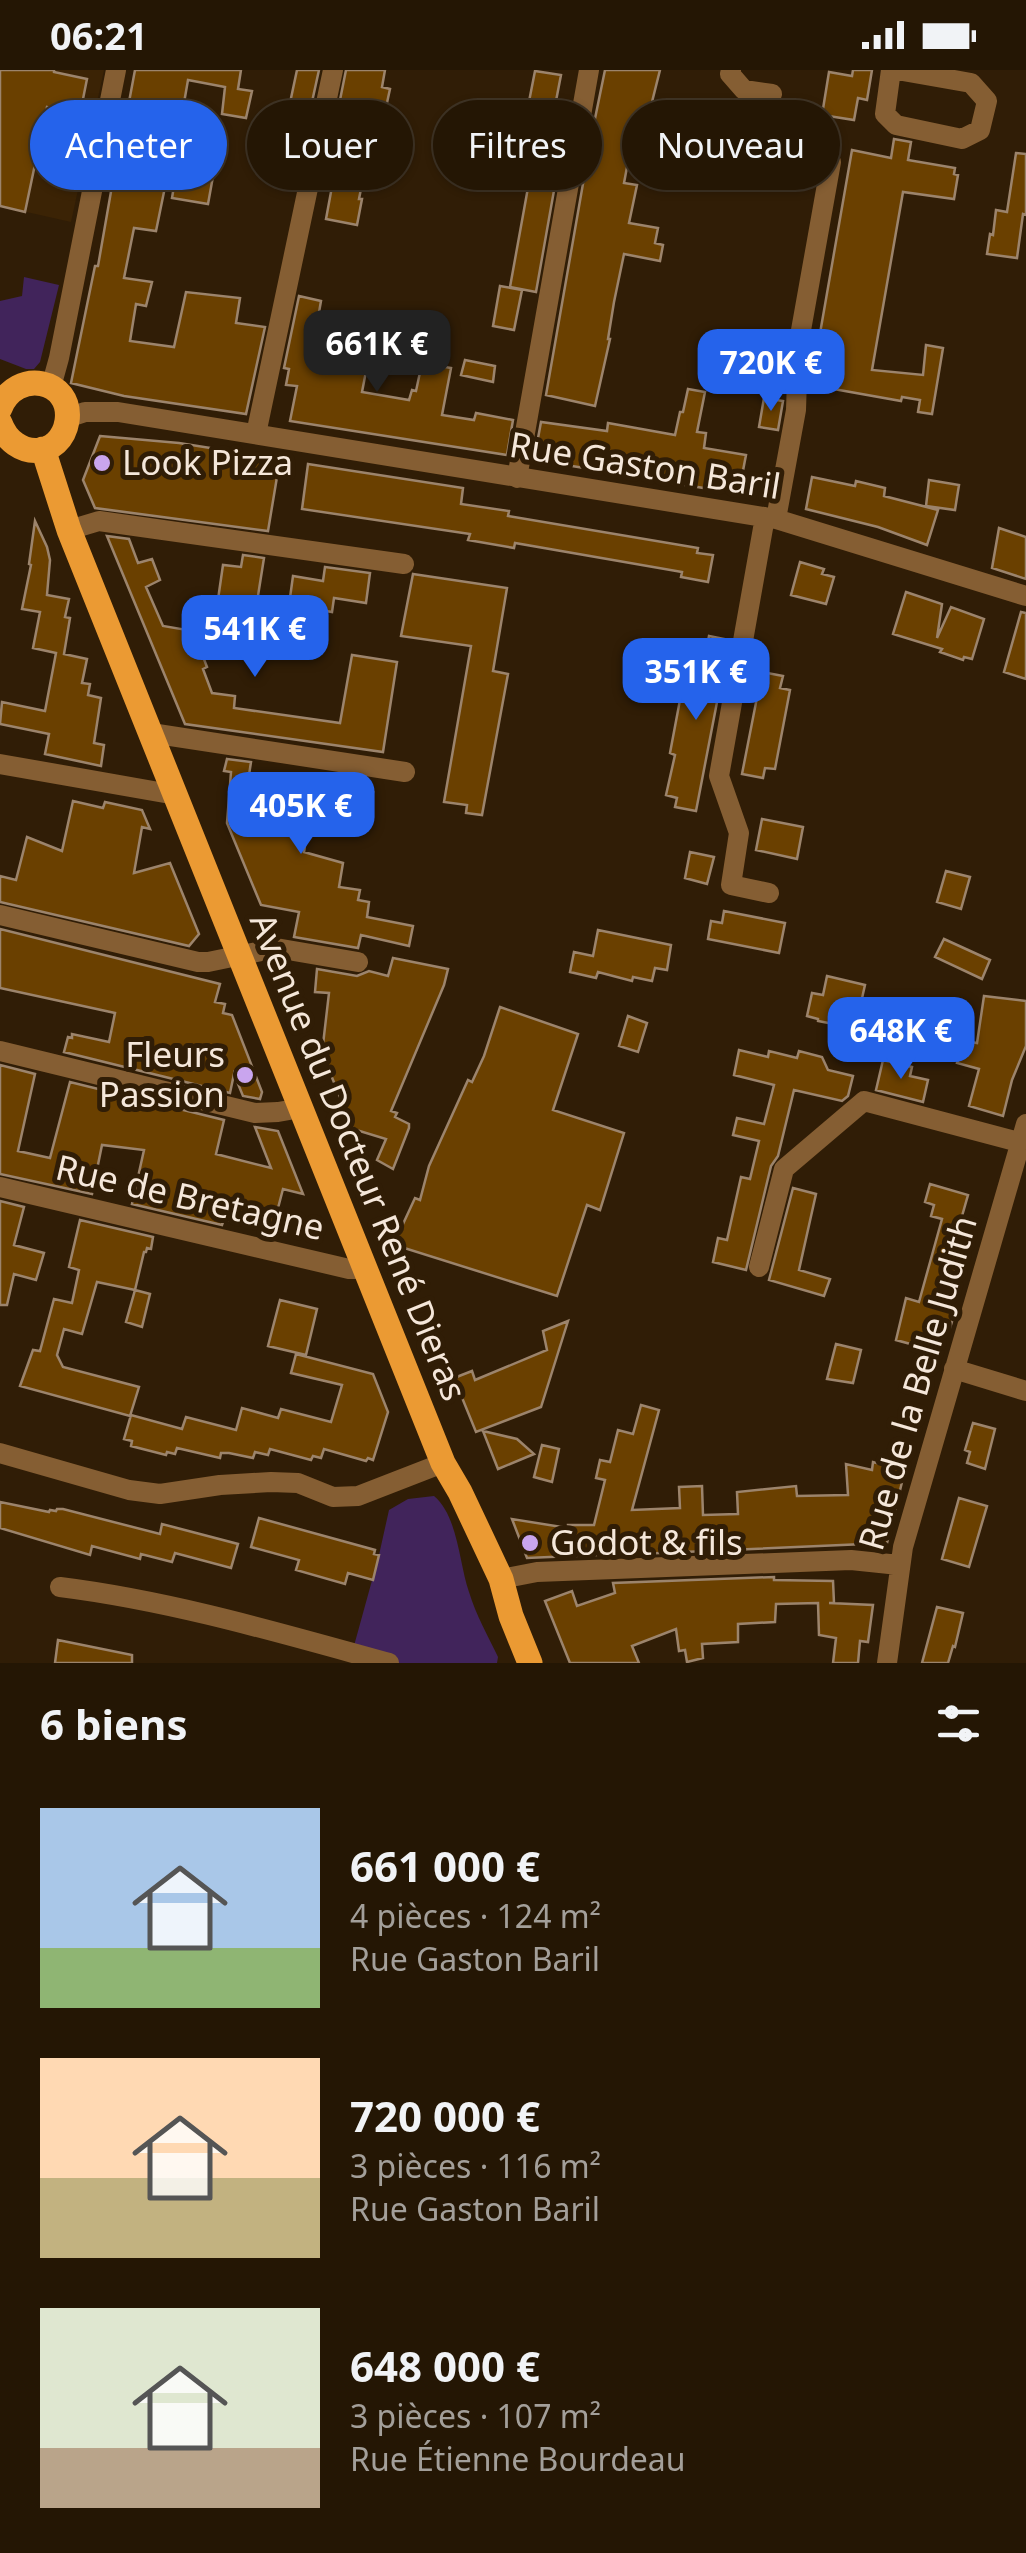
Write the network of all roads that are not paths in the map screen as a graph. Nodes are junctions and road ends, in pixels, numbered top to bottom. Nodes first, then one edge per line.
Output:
1 (116, 70) edge
2 (333, 70) edge
3 (589, 70) edge
4 (730, 70) edge
5 (894, 70) edge
6 (772, 94) dead end
7 (826, 190) edge
8 (9, 382) edge
9 (51, 387) junction
10 (0, 408) edge
11 (68, 418) junction
12 (2, 430) edge
13 (256, 434) junction
14 (43, 449) junction
15 (516, 478) junction
16 (770, 518) junction
17 (69, 530) junction
18 (404, 564) dead end
19 (1026, 596) edge
20 (151, 734) junction
21 (0, 764) edge
22 (405, 772) dead end
23 (176, 795) junction
24 (769, 893) dead end
25 (0, 915) edge
26 (238, 955) junction
27 (358, 962) dead end
28 (0, 1052) edge
29 (301, 1108) junction
30 (1023, 1133) edge
31 (0, 1187) edge
32 (366, 1268) junction
33 (759, 1268) dead end
34 (954, 1369) junction
35 (1026, 1392) edge
36 (0, 1453) edge
37 (443, 1463) junction
38 (899, 1565) junction
39 (501, 1579) junction
40 (60, 1587) dead end
41 (389, 1663) edge
42 (530, 1663) edge
43 (887, 1663) edge

1 - 9 street
2 - 13 street
3 - 15 street
4 - 6 street
5 - 5 street
7 - 16 street
8 - 9 main road
8 - 10 main road
9 - 11 main road
11 - 13 street, Rue Gaston Baril
11 - 14 main road
12 - 14 main road
13 - 15 street, Rue Gaston Baril
14 - 17 main road, Avenue du Docteur René Dieras
15 - 16 street, Rue Gaston Baril
16 - 19 street, Rue Gaston Baril
16 - 24 street
17 - 18 street
17 - 20 main road, Avenue du Docteur René Dieras
20 - 22 street
20 - 23 main road, Avenue du Docteur René Dieras
21 - 23 street
23 - 26 main road, Avenue du Docteur René Dieras
25 - 26 street
26 - 27 street
26 - 29 main road, Avenue du Docteur René Dieras
28 - 29 street
29 - 32 main road, Avenue du Docteur René Dieras
30 - 33 street
30 - 34 street, Rue de la Belle Judith
31 - 32 street, Rue de Bretagne
32 - 37 main road, Avenue du Docteur René Dieras
34 - 35 street
34 - 38 street, Rue de la Belle Judith
36 - 37 street
37 - 39 main road, Avenue du Docteur René Dieras
38 - 39 street
38 - 43 street, Rue de la Belle Judith
39 - 42 main road, Avenue du Docteur René Dieras
40 - 41 street

